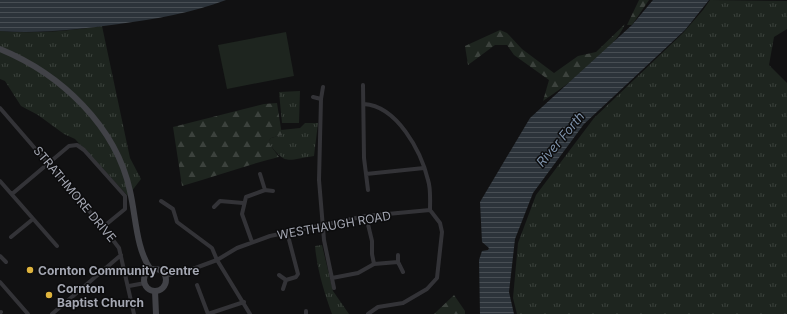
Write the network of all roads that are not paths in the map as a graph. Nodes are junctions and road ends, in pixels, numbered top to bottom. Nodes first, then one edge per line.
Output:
1 (0, 49) edge
2 (363, 85) dead end
3 (323, 87) dead end
4 (312, 97) dead end
5 (321, 98) junction
6 (364, 104) junction
7 (0, 108) edge
8 (49, 163) junction
9 (424, 168) junction
10 (260, 174) dead end
11 (366, 174) junction
12 (0, 181) edge
13 (265, 190) junction
14 (368, 190) dead end
15 (273, 191) dead end
16 (12, 194) junction
17 (161, 201) dead end
18 (243, 203) junction
19 (214, 207) dead end
20 (430, 210) junction
21 (366, 216) junction
22 (33, 219) junction
23 (324, 226) junction
24 (103, 227) junction
25 (287, 232) junction
26 (11, 237) dead end
27 (252, 242) junction
28 (57, 246) dead end
29 (121, 255) junction
30 (398, 255) dead end
31 (1, 258) edge
32 (217, 260) junction
33 (6, 262) dead end
34 (398, 262) junction
35 (374, 264) junction
36 (151, 270) junction
37 (403, 272) dead end
38 (279, 274) dead end
39 (165, 276) junction
40 (332, 278) junction
41 (286, 280) junction
42 (145, 283) junction
43 (1, 284) edge
44 (197, 285) dead end
45 (129, 286) junction
46 (334, 288) dead end
47 (282, 289) dead end
48 (156, 291) junction
49 (244, 302) junction
50 (28, 314) edge
51 (52, 314) edge
52 (134, 314) edge
53 (156, 314) edge
54 (208, 314) edge
55 (250, 314) edge
56 (368, 314) edge

1 - 36 main road
2 - 6 street
3 - 5 street
4 - 5 street
5 - 23 street
6 - 9 street
6 - 11 street
7 - 8 street, STRATHMORE DRIVE
8 - 16 street
8 - 24 street, STRATHMORE DRIVE
8 - 24 street
9 - 11 street
9 - 20 street
10 - 13 street
11 - 14 street
12 - 16 street
13 - 15 street
13 - 18 street
16 - 22 street
17 - 32 street
18 - 19 street
18 - 27 street
20 - 21 street, WESTHAUGH ROAD
20 - 56 street
21 - 23 street, WESTHAUGH ROAD
21 - 35 street
22 - 26 street
22 - 28 street
23 - 25 street, WESTHAUGH ROAD
23 - 40 street
24 - 29 street, STRATHMORE DRIVE
25 - 27 street, WESTHAUGH ROAD
25 - 41 street
27 - 32 street, WESTHAUGH ROAD
29 - 45 street, STRATHMORE DRIVE
29 - 51 street
30 - 34 street
31 - 33 street
32 - 39 street, WESTHAUGH ROAD
32 - 49 street
34 - 35 street
34 - 37 street
35 - 40 street
36 - 39 main road
36 - 42 main road
38 - 41 street
39 - 48 main road
40 - 46 street
41 - 47 street
42 - 45 street
42 - 48 main road
43 - 50 street
44 - 54 street
45 - 52 street, STRATHMORE DRIVE
48 - 53 main road
49 - 54 street
49 - 55 street

